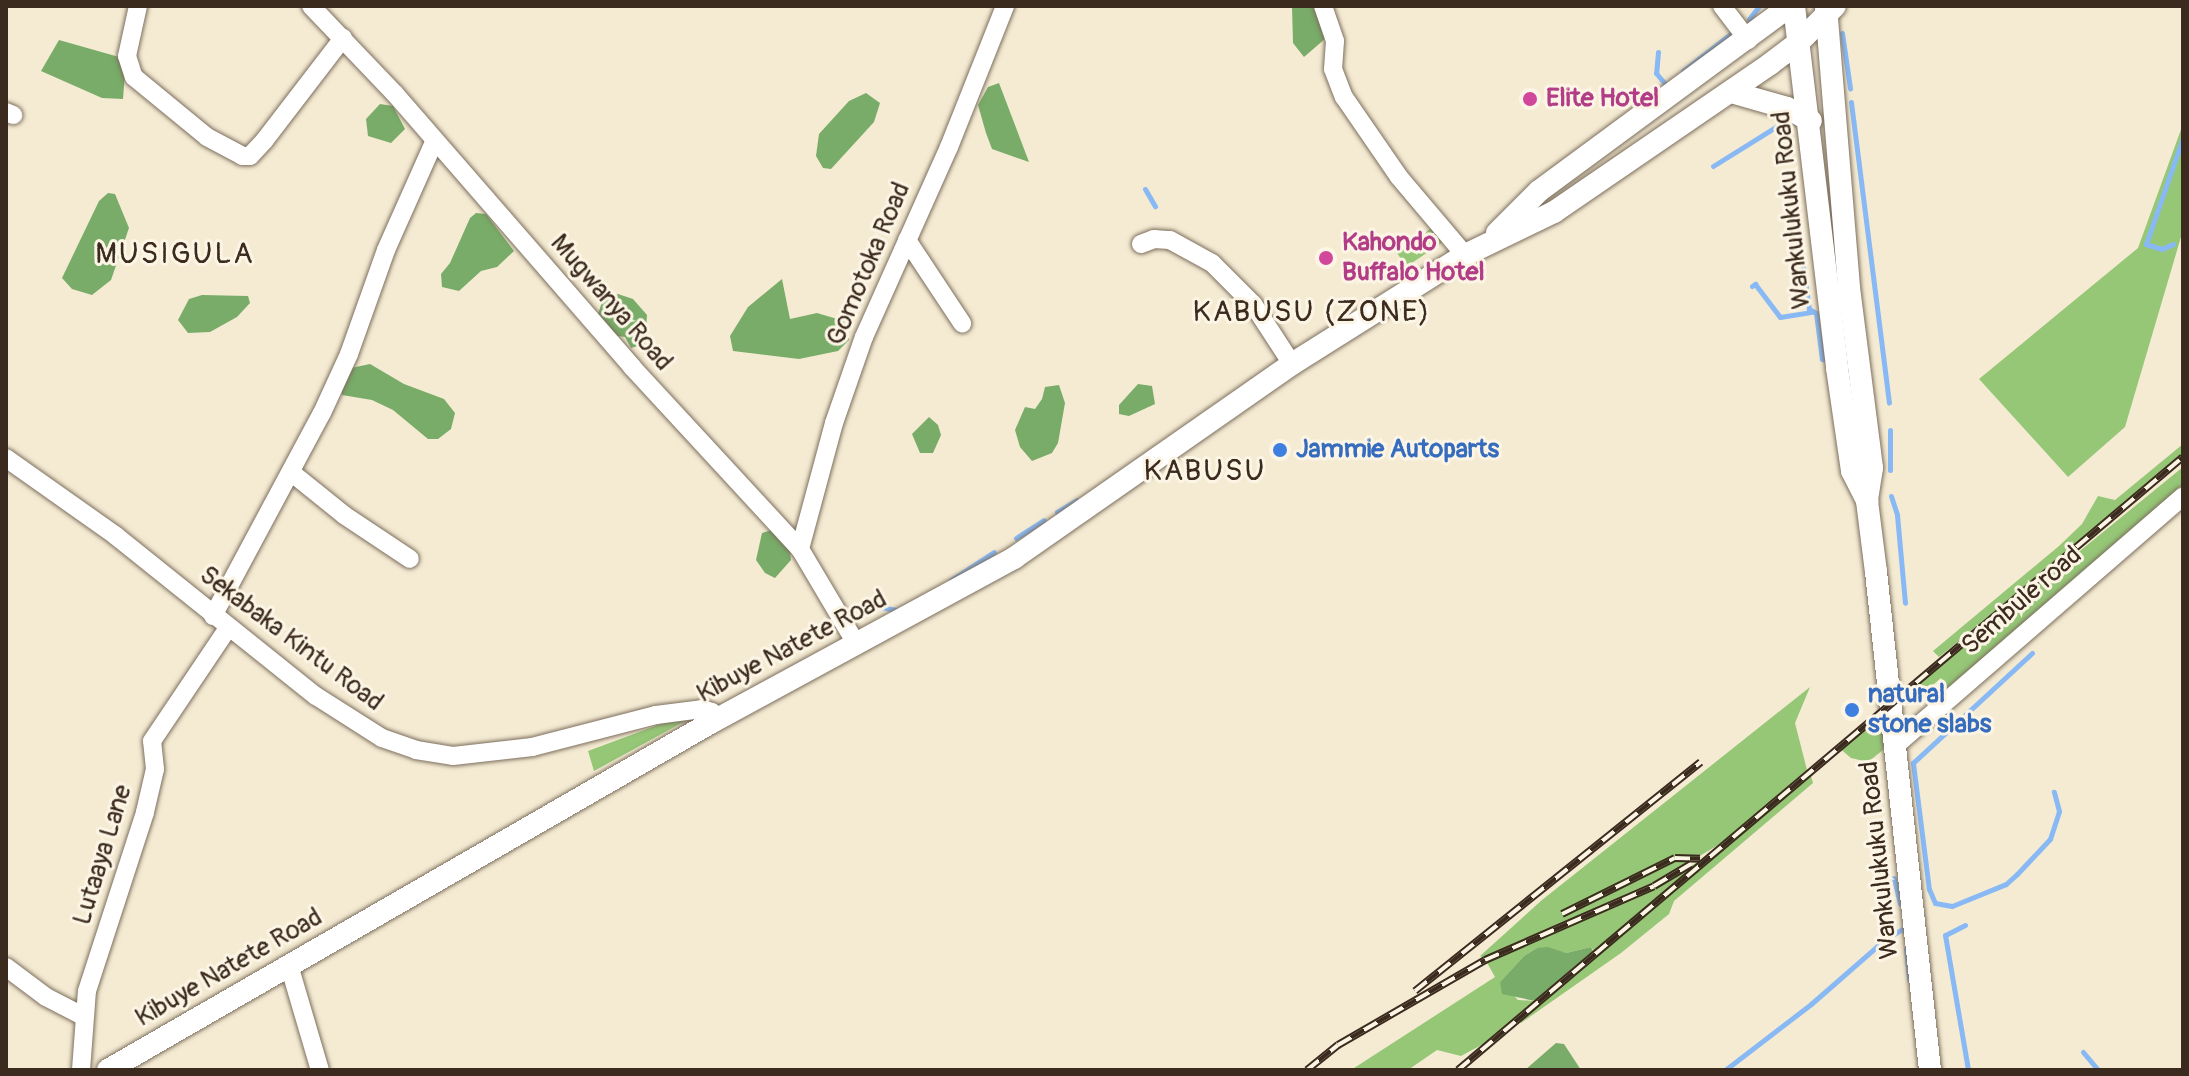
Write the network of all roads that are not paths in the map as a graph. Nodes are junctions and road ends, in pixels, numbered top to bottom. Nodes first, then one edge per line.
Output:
1 (138, 6) edge
2 (1005, 6) edge
3 (1323, 6) edge
4 (1722, 6) edge
5 (1767, 6) edge
6 (1792, 6) edge
7 (321, 9) edge
8 (1829, 9) edge
9 (1751, 37) junction
10 (343, 38) junction
11 (1800, 41) junction
12 (1731, 92) junction
13 (1811, 121) junction
14 (435, 140) junction
15 (907, 240) junction
16 (1141, 244) dead end
17 (1475, 250) junction
18 (962, 323) dead end
19 (1292, 364) junction
20 (6, 458) edge
21 (292, 473) junction
22 (2183, 496) edge
23 (1867, 501) junction
24 (800, 549) junction
25 (410, 559) dead end
26 (213, 616) junction
27 (228, 628) junction
28 (857, 645) junction
29 (712, 722) junction
30 (1896, 745) junction
31 (289, 965) junction
32 (6, 967) edge
33 (83, 1016) junction
34 (81, 1070) edge
35 (108, 1070) edge
36 (320, 1070) edge
37 (1930, 1070) edge

1 - 10 street
2 - 15 street, Gomotoka Road
3 - 17 street
4 - 9 street
5 - 9 main road
6 - 9 main road, Kibuye Natete Road
6 - 11 main road, Wankulukuku Road
7 - 10 street, Mugwanya Road
8 - 11 main road, Kibuye Natete Road
8 - 23 main road, Wankulukuku Road
9 - 17 main road, Kibuye Natete Road
10 - 14 street, Mugwanya Road
11 - 12 main road, Kibuye Natete Road
11 - 13 main road, Wankulukuku Road
12 - 13 main road
12 - 17 main road, Kibuye Natete Road
13 - 23 main road, Wankulukuku Road
14 - 21 street
14 - 24 street, Mugwanya Road
15 - 18 street
15 - 24 street, Gomotoka Road
16 - 19 street
17 - 19 main road, Kibuye Natete Road
19 - 28 main road, Kibuye Natete Road
20 - 26 street, Sekabaka Kintu Road
21 - 25 street
21 - 26 street
22 - 30 street, Sembule road
23 - 30 main road, Wankulukuku Road
24 - 28 street, Mugwanya Road
26 - 27 street, Sekabaka Kintu Road
27 - 29 street, Sekabaka Kintu Road
27 - 33 street, Lutaaya Lane
28 - 29 main road, Kibuye Natete Road
29 - 31 main road, Kibuye Natete Road
30 - 37 main road, Wankulukuku Road
31 - 35 main road, Kibuye Natete Road
31 - 36 street
32 - 33 street
33 - 34 street, Lutaaya Lane

